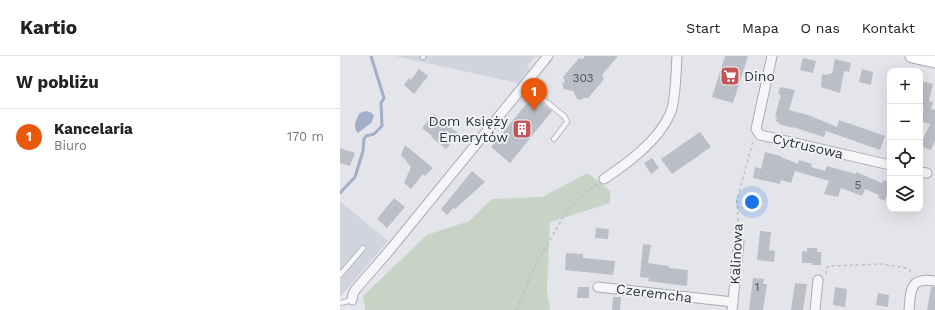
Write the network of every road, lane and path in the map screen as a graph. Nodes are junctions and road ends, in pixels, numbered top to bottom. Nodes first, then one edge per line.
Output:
1 (548, 56) edge
2 (677, 56) edge
3 (772, 56) edge
4 (912, 56) edge
5 (935, 61) edge
6 (526, 84) junction
7 (756, 129) junction
8 (554, 139) dead end
9 (887, 164) edge
10 (604, 179) joint
11 (739, 242) joint
12 (362, 248) dead end
13 (826, 269) dead end
14 (340, 275) edge
15 (818, 280) dead end
16 (925, 280) junction
17 (935, 281) edge
18 (598, 287) dead end
19 (352, 300) joint
20 (341, 301) edge
21 (732, 306) edge
22 (516, 310) edge
23 (815, 310) edge
24 (909, 310) edge

1 - 6 street
2 - 10 street
3 - 7 street, Cytrusowa
4 - 5 main road
6 - 8 lane
6 - 19 street
7 - 9 street, Cytrusowa
7 - 11 path, Kalinowa
10 - 22 path
11 - 21 street, Kalinowa
12 - 14 lane
13 - 16 path
15 - 23 street
16 - 17 street
16 - 24 street
18 - 21 street, Czeremcha
19 - 20 lane

